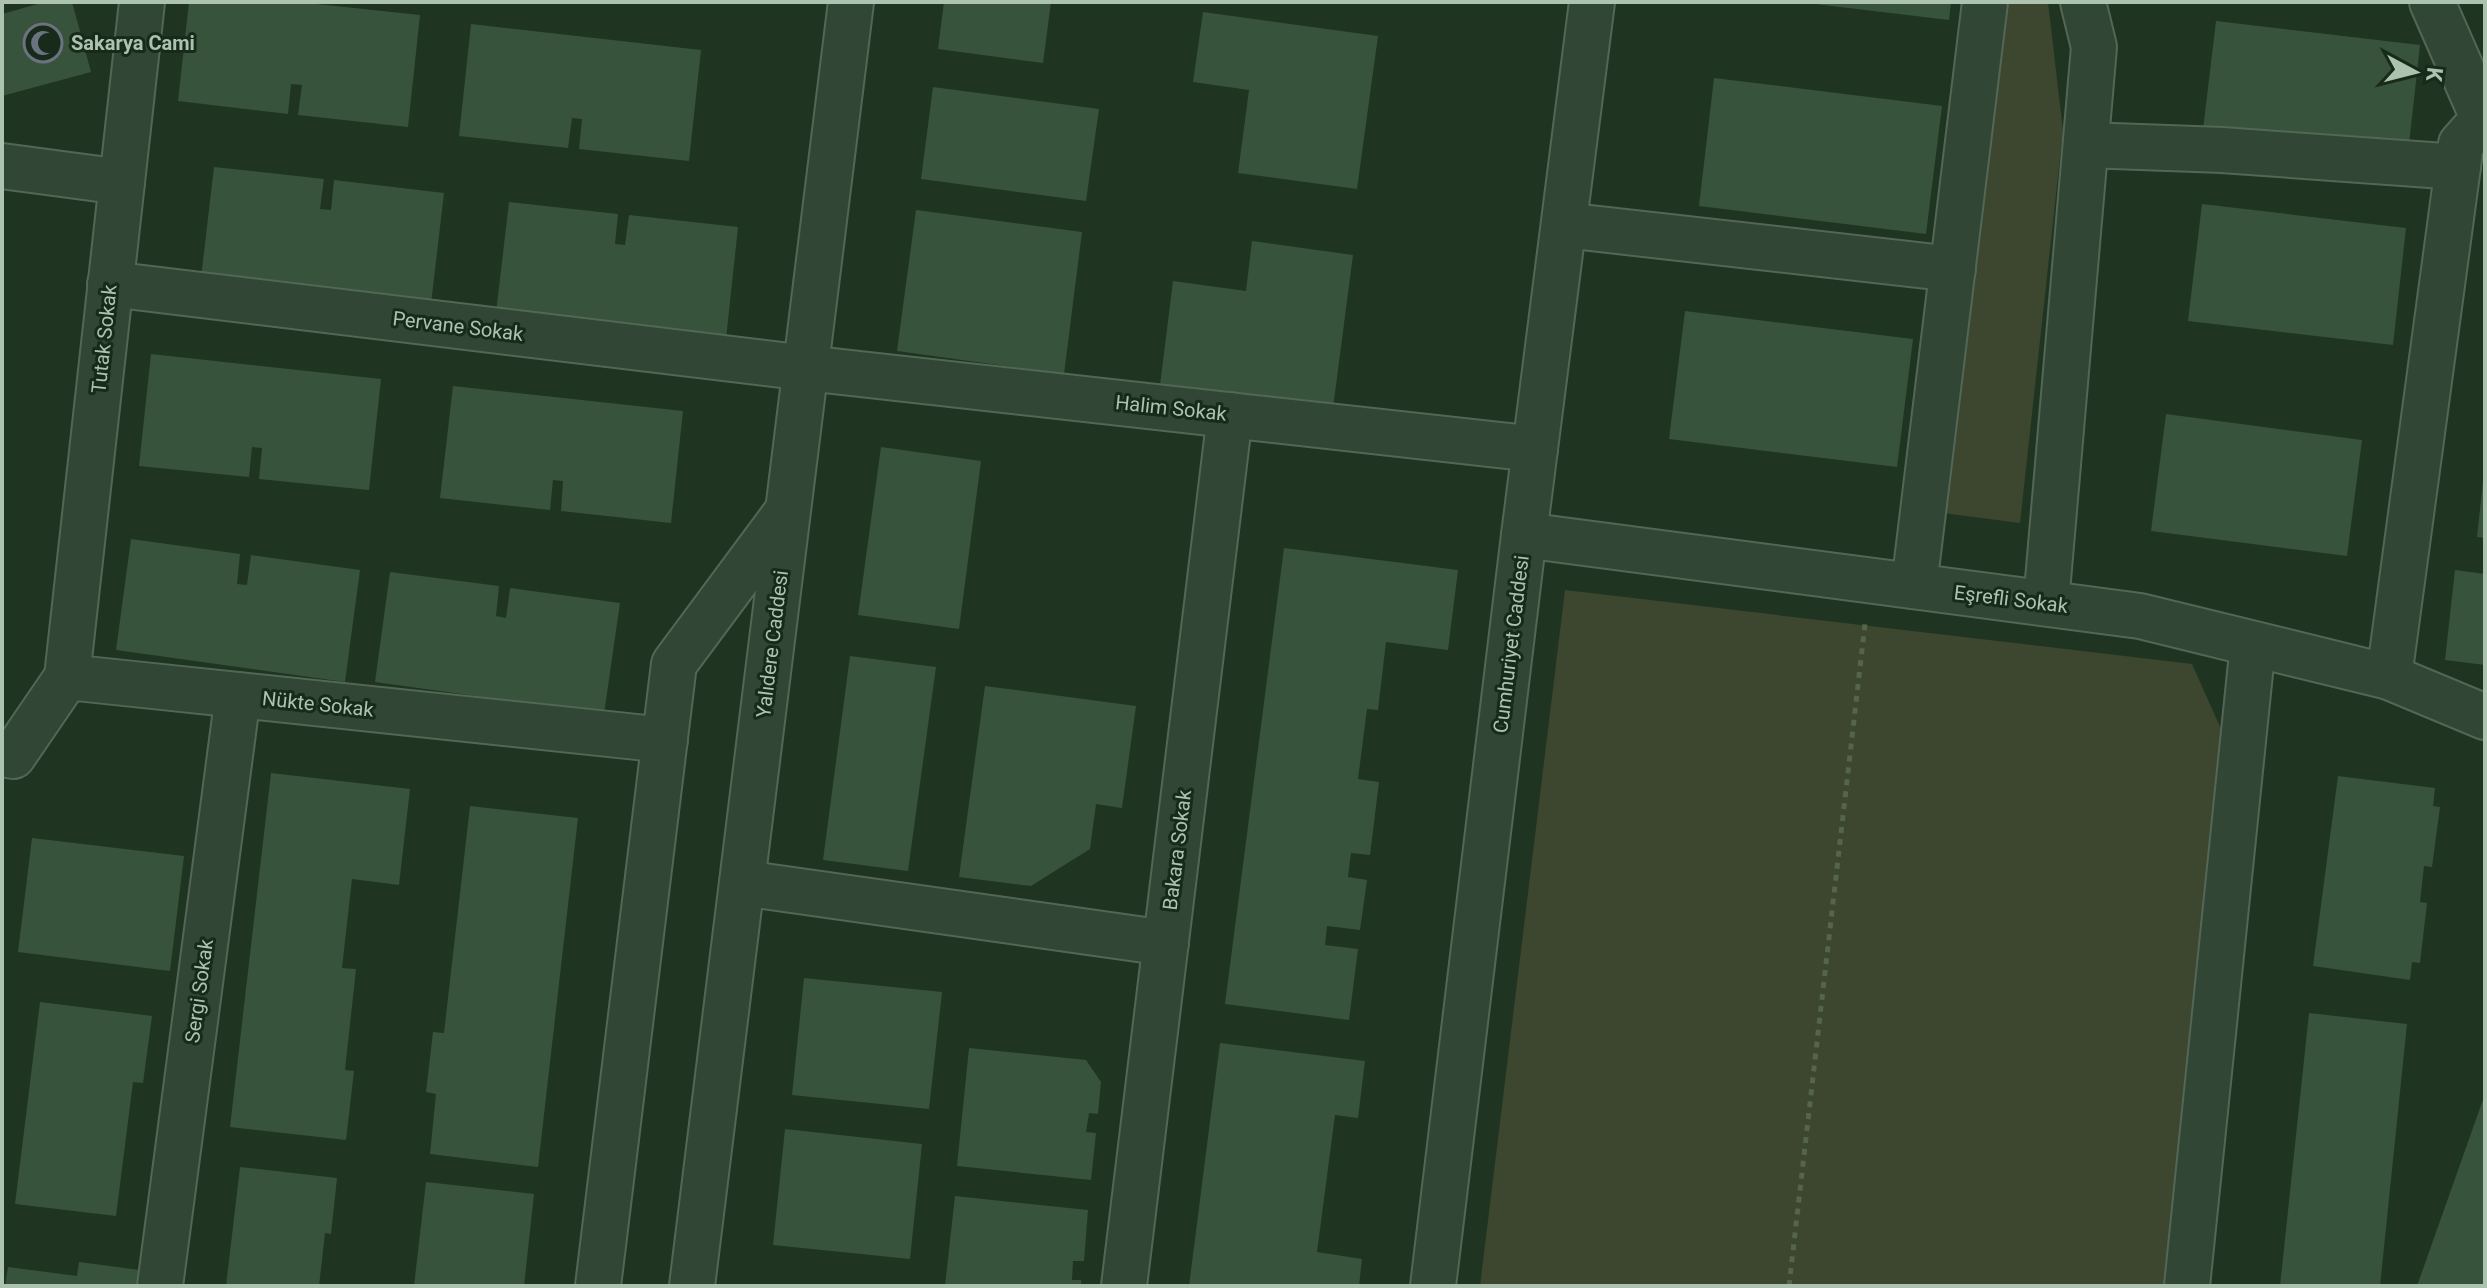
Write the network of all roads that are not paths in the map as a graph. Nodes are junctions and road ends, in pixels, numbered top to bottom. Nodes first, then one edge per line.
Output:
1 (142, 2) edge
2 (851, 2) edge
3 (1592, 2) edge
4 (1985, 2) edge
5 (2083, 2) edge
6 (2432, 2) edge
7 (2484, 118) edge
8 (2086, 145) junction
9 (2, 166) edge
10 (2458, 167) junction
11 (122, 182) junction
12 (1564, 225) junction
13 (1953, 269) junction
14 (110, 284) junction
15 (806, 368) junction
16 (1230, 415) junction
17 (1535, 449) junction
18 (788, 511) junction
19 (1524, 535) junction
20 (1914, 586) junction
21 (2046, 603) junction
22 (2253, 644) junction
23 (67, 677) junction
24 (2389, 677) junction
25 (238, 695) junction
26 (2485, 717) edge
27 (665, 740) junction
28 (8, 755) edge
29 (742, 883) junction
30 (1166, 943) junction
31 (160, 1286) edge
32 (598, 1286) edge
33 (692, 1286) edge
34 (1124, 1286) edge
35 (1433, 1286) edge
36 (2187, 1286) edge

1 - 11 street, Tutak Sokak
2 - 15 street, Yalıdere Caddesi
3 - 12 street, Cumhuriyet Caddesi
4 - 13 street
5 - 8 street
6 - 7 street
7 - 10 street
8 - 10 street
8 - 21 street
9 - 11 street
10 - 24 street
11 - 14 street, Tutak Sokak
12 - 13 street
12 - 17 street, Cumhuriyet Caddesi
13 - 20 street
14 - 15 street, Pervane Sokak
14 - 23 street, Tutak Sokak
15 - 16 street, Halim Sokak
15 - 18 street, Yalıdere Caddesi
16 - 17 street, Halim Sokak
16 - 30 street, Bakara Sokak
17 - 19 street, Cumhuriyet Caddesi
18 - 27 street
18 - 29 street, Yalıdere Caddesi
19 - 20 street, Eşrefli Sokak
19 - 35 street, Cumhuriyet Caddesi
20 - 21 street, Eşrefli Sokak
21 - 22 street, Eşrefli Sokak
22 - 24 street, Eşrefli Sokak
22 - 36 street
23 - 25 street, Nükte Sokak
23 - 28 street
24 - 26 street, Eşrefli Sokak
25 - 27 street, Nükte Sokak
25 - 31 street, Sergi Sokak
27 - 32 street
29 - 30 street
29 - 33 street, Yalıdere Caddesi
30 - 34 street, Bakara Sokak

